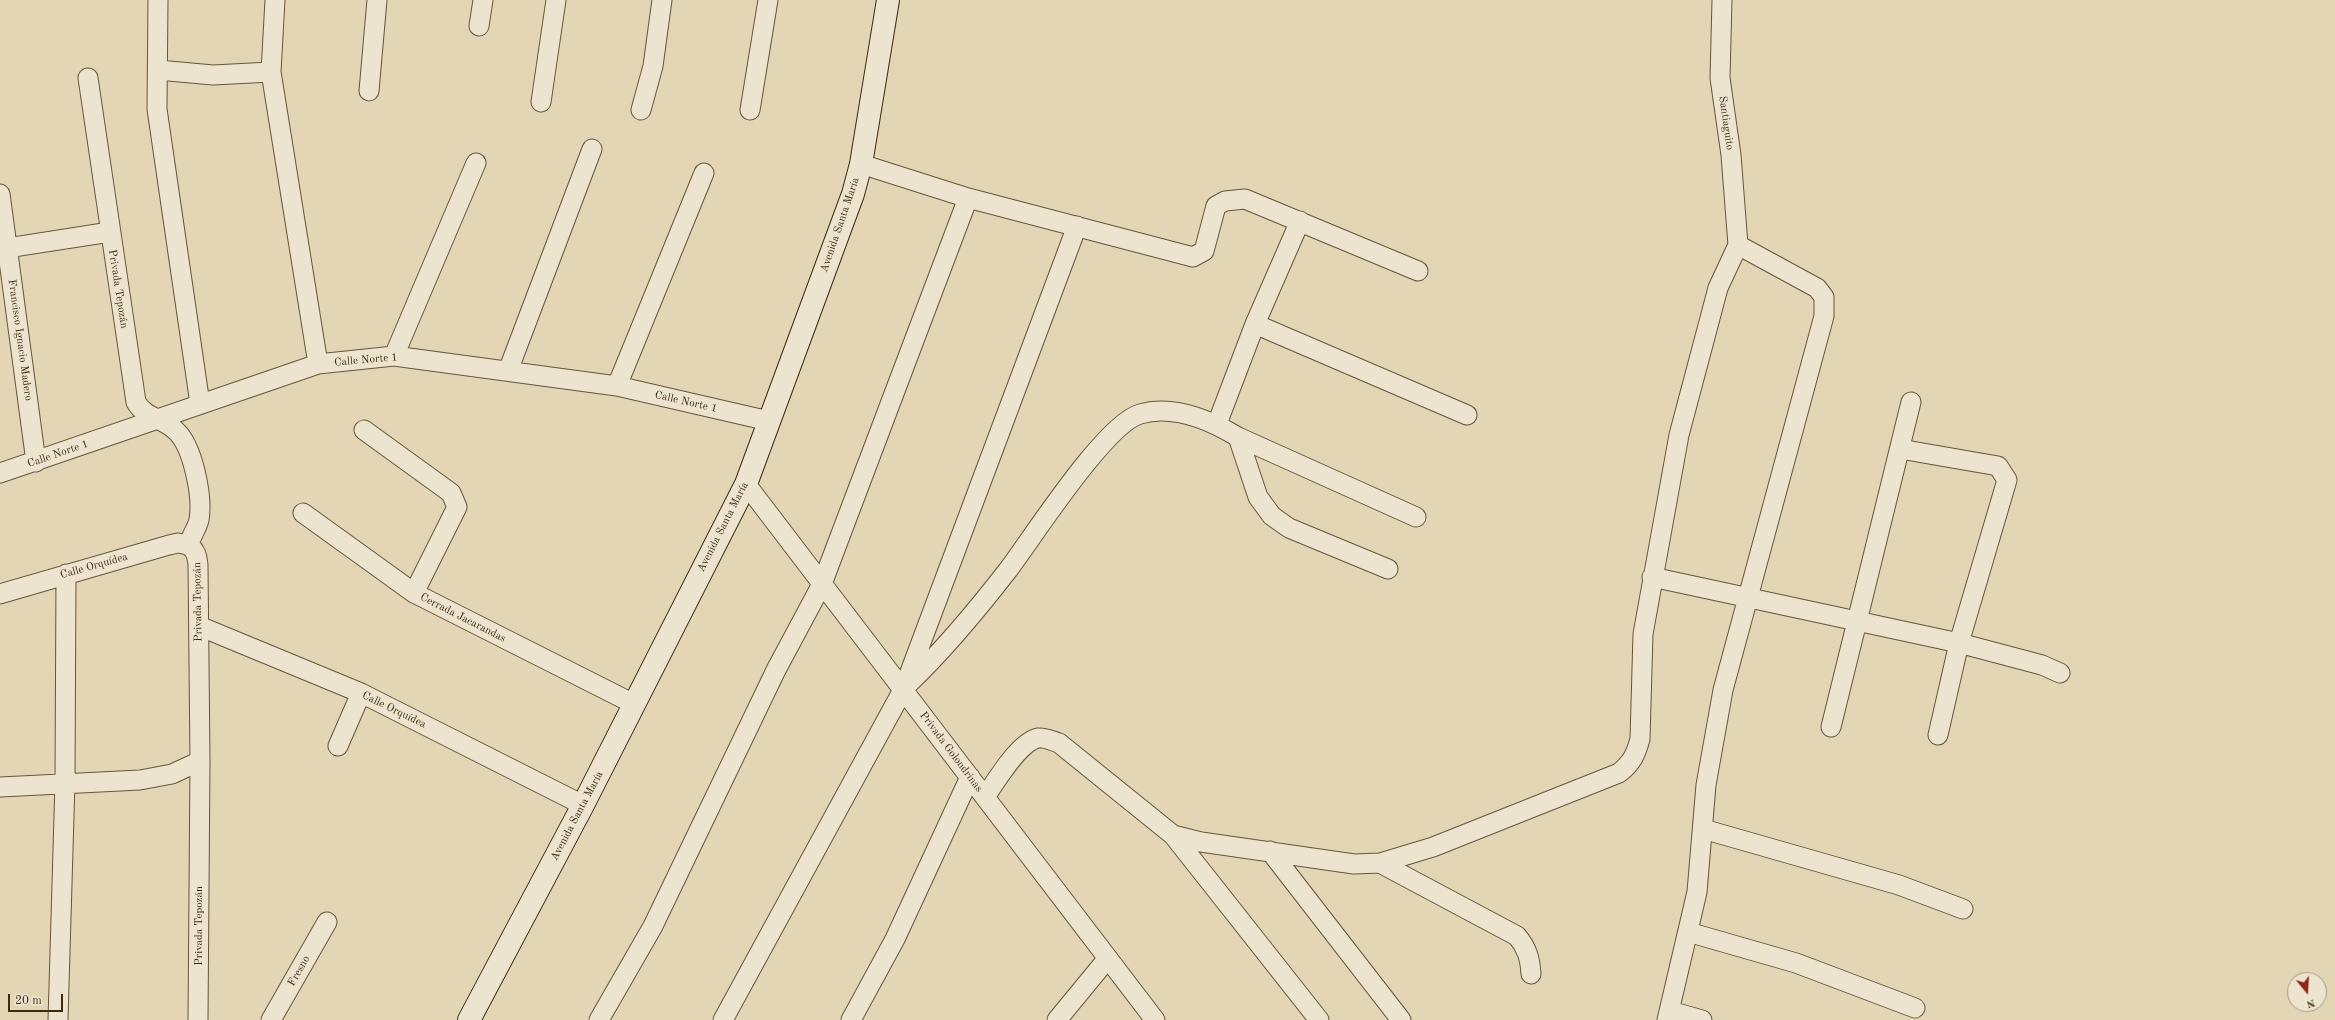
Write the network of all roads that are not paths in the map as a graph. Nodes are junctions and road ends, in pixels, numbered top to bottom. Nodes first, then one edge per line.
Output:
1 (275, 0) edge
2 (377, 0) edge
3 (483, 0) edge
4 (556, 0) edge
5 (662, 0) edge
6 (768, 0) edge
7 (888, 0) edge
8 (1722, 0) edge
9 (154, 1) edge
10 (479, 26) dead end
11 (158, 70) junction
12 (271, 72) junction
13 (88, 78) dead end
14 (369, 91) dead end
15 (541, 102) dead end
16 (641, 110) dead end
17 (750, 110) dead end
18 (592, 148) dead end
19 (476, 163) dead end
20 (861, 164) junction
21 (704, 173) dead end
22 (0, 194) edge
23 (968, 198) junction
24 (1300, 221) junction
25 (1077, 226) junction
26 (110, 232) junction
27 (1738, 245) junction
28 (4, 249) edge
29 (1418, 271) dead end
30 (1254, 324) junction
31 (394, 356) junction
32 (318, 364) junction
33 (508, 371) junction
34 (617, 386) junction
35 (1911, 402) dead end
36 (200, 404) junction
37 (1467, 415) dead end
38 (156, 420) junction
39 (769, 421) junction
40 (1217, 424) junction
41 (364, 430) dead end
42 (1238, 437) junction
43 (1900, 449) junction
44 (36, 462) junction
45 (0, 473) edge
46 (746, 484) junction
47 (303, 513) dead end
48 (1416, 517) dead end
49 (188, 545) junction
50 (1388, 569) dead end
51 (66, 574) junction
52 (1652, 578) junction
53 (822, 584) junction
54 (414, 593) junction
55 (0, 594) edge
56 (1747, 598) junction
57 (1857, 620) junction
58 (199, 626) junction
59 (1959, 643) junction
60 (2060, 673) dead end
61 (904, 688) junction
62 (361, 693) junction
63 (634, 704) junction
64 (1831, 727) dead end
65 (1938, 735) dead end
66 (338, 746) dead end
67 (200, 761) junction
68 (970, 777) junction
69 (65, 782) junction
70 (0, 787) edge
71 (985, 797) junction
72 (583, 805) junction
73 (1704, 829) junction
74 (1173, 835) junction
75 (1270, 851) junction
76 (1380, 863) junction
77 (1963, 909) dead end
78 (327, 922) dead end
79 (1688, 932) junction
80 (1108, 958) junction
81 (1531, 974) dead end
82 (1915, 1008) dead end
83 (1669, 1015) edge
84 (58, 1020) edge
85 (198, 1020) edge
86 (272, 1020) edge
87 (469, 1020) edge
88 (599, 1020) edge
89 (723, 1020) edge
90 (851, 1020) edge
91 (1057, 1020) edge
92 (1155, 1020) edge
93 (1319, 1020) edge
94 (1401, 1020) edge
95 (1702, 1020) edge

1 - 12 street
2 - 14 street
3 - 10 street
4 - 15 street
5 - 16 street
6 - 17 street
7 - 20 main road, Avenida Santa María
8 - 27 street, Santiaguito
9 - 11 street
11 - 12 street
11 - 36 street
12 - 32 street
13 - 26 street, Privada Tepozán
18 - 33 street
19 - 31 street
20 - 23 street
20 - 39 main road, Avenida Santa María
21 - 34 street
22 - 28 street, Francisco Ignacio Madero
23 - 25 street
23 - 53 street
24 - 25 street
24 - 29 street
24 - 30 street
25 - 61 street
26 - 28 street
26 - 38 street, Privada Tepozán
27 - 52 street
27 - 56 street
28 - 44 street, Francisco Ignacio Madero
30 - 37 street
30 - 40 street
31 - 32 street, Calle Norte 1
31 - 33 street, Calle Norte 1
32 - 36 street, Calle Norte 1
33 - 34 street, Calle Norte 1
34 - 39 street, Calle Norte 1
35 - 43 street
36 - 38 street, Calle Norte 1
38 - 44 street, Calle Norte 1
38 - 49 street, Privada Tepozán
39 - 46 main road, Avenida Santa María
40 - 42 street
40 - 61 street
41 - 54 street
42 - 48 street
42 - 50 street
43 - 57 street
43 - 59 street
44 - 45 street, Calle Norte 1
46 - 53 street, Privada Golondrinas
46 - 63 main road, Avenida Santa María
47 - 54 street, Cerrada Jacarandas
49 - 51 street, Calle Orquídea
49 - 58 street, Privada Tepozán
51 - 55 street, Calle Orquídea
51 - 69 street
52 - 56 street
52 - 76 street
53 - 61 street, Privada Golondrinas
53 - 88 street
54 - 63 street, Cerrada Jacarandas
56 - 57 street
56 - 73 street
57 - 59 street
57 - 64 street
58 - 62 street, Calle Orquídea
58 - 67 street, Privada Tepozán
59 - 60 street
59 - 65 street
61 - 68 street, Privada Golondrinas
61 - 89 street
62 - 66 street
62 - 72 street, Calle Orquídea
63 - 72 main road, Avenida Santa María
67 - 69 street
67 - 85 street, Privada Tepozán
68 - 71 street, Privada Golondrinas
68 - 90 street
69 - 70 street
69 - 84 street
71 - 74 street
71 - 80 street, Privada Golondrinas
72 - 87 main road, Avenida Santa María
73 - 77 street
73 - 79 street
74 - 75 street
74 - 93 street
75 - 76 street
75 - 94 street
76 - 81 street
78 - 86 street, Fresno
79 - 82 street
79 - 83 street
80 - 91 street
80 - 92 street, Privada Golondrinas
83 - 95 street

